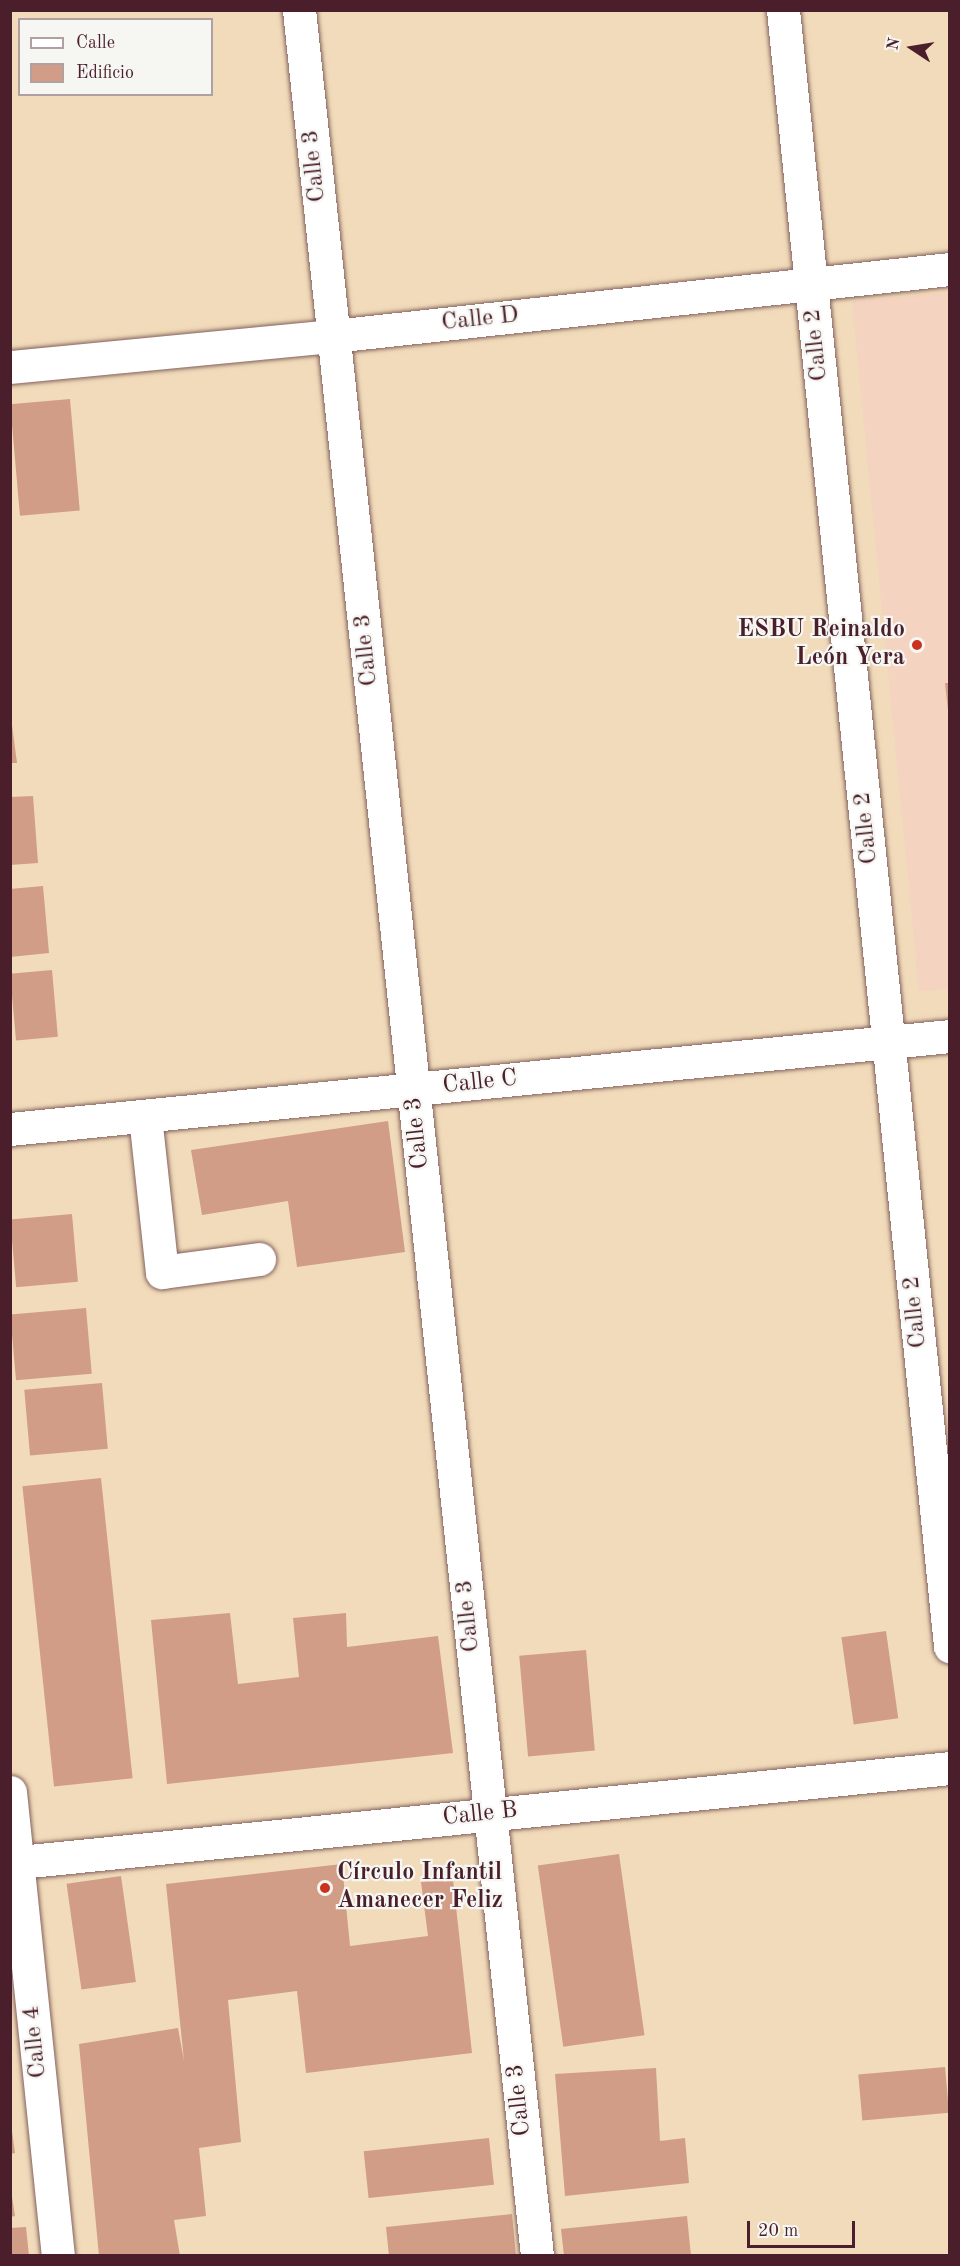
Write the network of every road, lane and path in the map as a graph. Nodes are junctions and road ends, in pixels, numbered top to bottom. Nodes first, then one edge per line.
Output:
1 (299, 10) edge
2 (783, 10) edge
3 (950, 269) edge
4 (811, 283) junction
5 (333, 336) junction
6 (10, 367) edge
7 (950, 1036) edge
8 (888, 1042) junction
9 (413, 1089) junction
10 (145, 1116) junction
11 (10, 1129) edge
12 (259, 1259) dead end
13 (950, 1646) edge
14 (950, 1768) edge
15 (10, 1792) edge
16 (490, 1814) junction
17 (14, 1863) edge
18 (58, 2256) edge
19 (537, 2256) edge

1 - 5 street, Calle 3
2 - 4 street, Calle 2
3 - 4 street, Calle D
4 - 5 street, Calle D
4 - 8 street, Calle 2
5 - 6 street, Calle D
5 - 9 street, Calle 3
7 - 8 street, Calle C
8 - 9 street, Calle C
8 - 13 street, Calle 2
9 - 10 street, Calle C
9 - 16 street, Calle 3
10 - 11 street, Calle C
10 - 12 street
14 - 16 street, Calle B
15 - 17 street, Calle 4
16 - 17 street, Calle B
16 - 19 street, Calle 3
17 - 18 street, Calle 4

